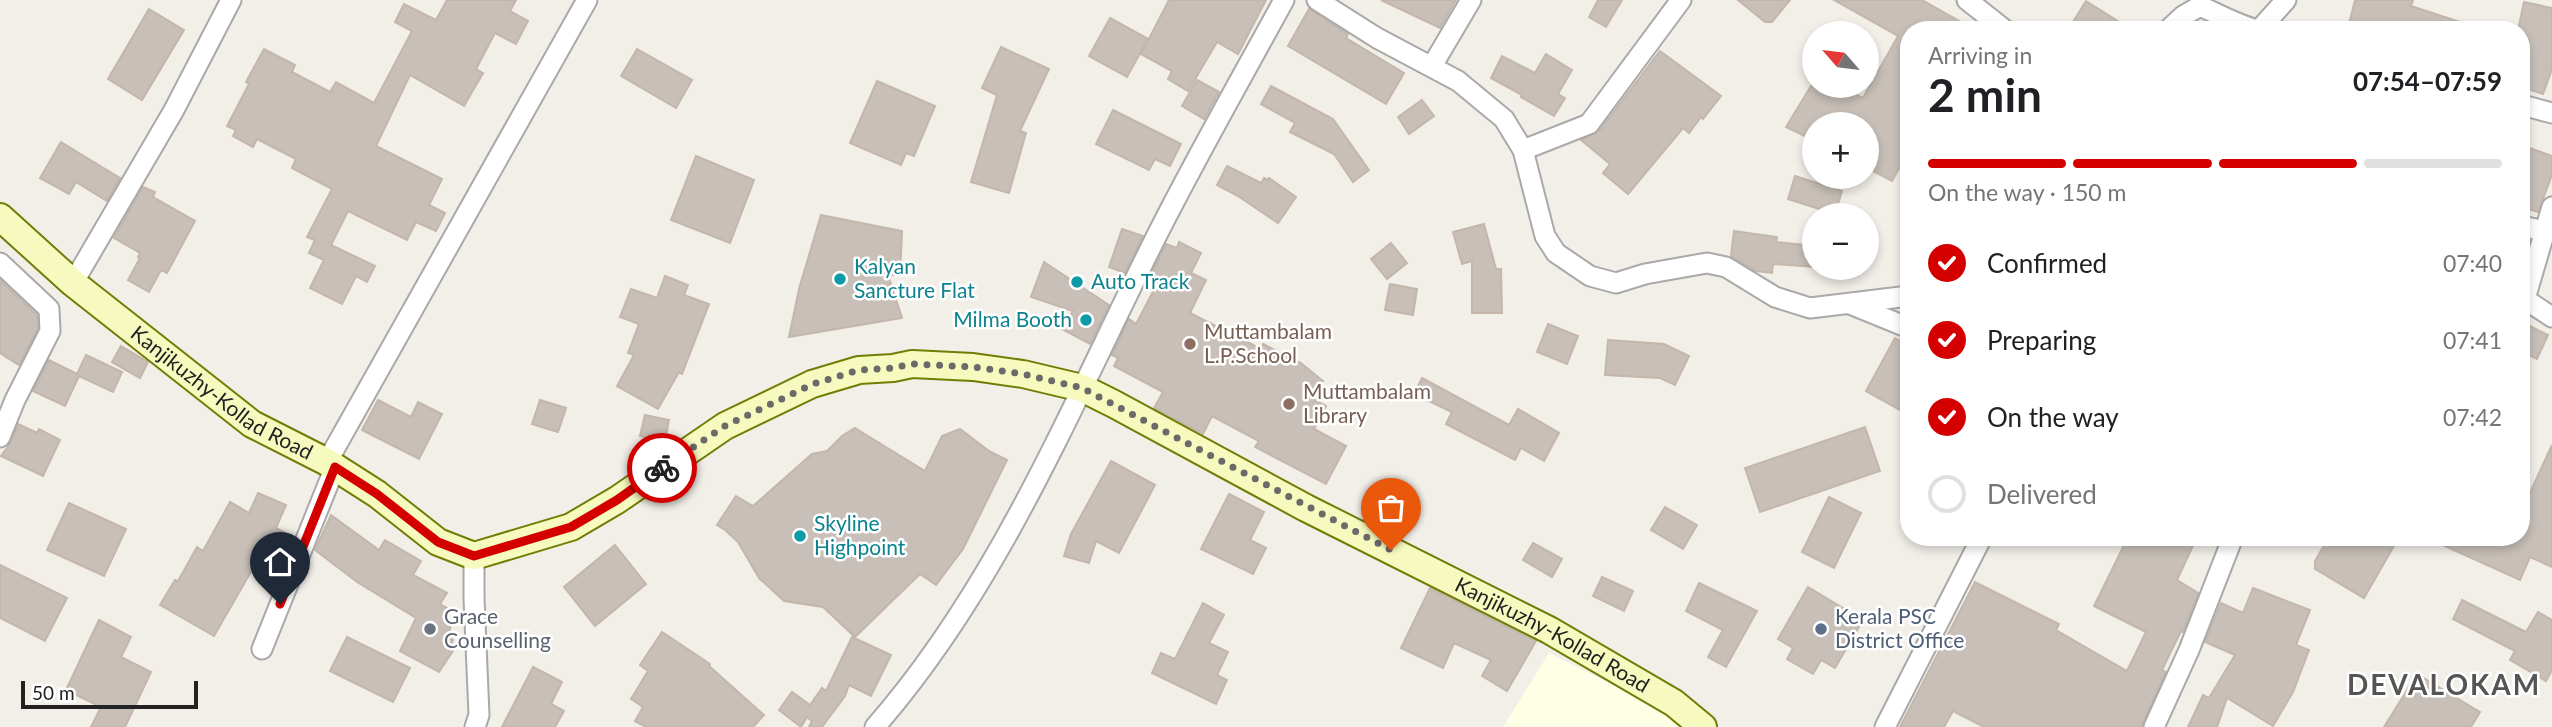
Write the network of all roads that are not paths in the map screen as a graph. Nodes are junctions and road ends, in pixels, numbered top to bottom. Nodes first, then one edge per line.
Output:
1 (231, 0) edge
2 (587, 0) edge
3 (1284, 0) edge
4 (1317, 0) edge
5 (1471, 0) edge
6 (1681, 0) edge
7 (1967, 0) edge
8 (2286, 0) edge
9 (1994, 21) edge
10 (2178, 21) edge
11 (2237, 21) edge
12 (2267, 21) edge
13 (1432, 66) junction
14 (2530, 107) edge
15 (2552, 113) edge
16 (1524, 150) junction
17 (2552, 207) edge
18 (0, 217) edge
19 (2530, 228) edge
20 (2544, 231) junction
21 (0, 263) edge
22 (73, 283) junction
23 (2530, 283) edge
24 (1900, 297) edge
25 (1846, 302) junction
26 (2530, 308) edge
27 (2552, 317) edge
28 (1900, 324) edge
29 (1082, 388) junction
30 (0, 437) edge
31 (331, 465) junction
32 (1977, 546) edge
33 (2229, 546) edge
34 (474, 556) junction
35 (262, 649) dead end
36 (475, 727) edge
37 (875, 727) edge
38 (1703, 727) edge
39 (1885, 727) edge
40 (2154, 727) edge

1 - 22 street
2 - 31 street
3 - 29 street
4 - 13 street
5 - 13 street
6 - 16 street
7 - 9 street
8 - 12 street
10 - 11 street
13 - 16 street
14 - 15 street
16 - 25 street
17 - 20 street
18 - 22 main road, Kanjikuzhy-Kollad Road
19 - 20 street
20 - 23 street
21 - 30 street
22 - 31 main road, Kanjikuzhy-Kollad Road
24 - 25 street
25 - 28 street
26 - 27 street
29 - 34 main road, Kanjikuzhy-Kollad Road
29 - 37 street
29 - 38 main road, Kanjikuzhy-Kollad Road
31 - 34 main road, Kanjikuzhy-Kollad Road
31 - 35 street
32 - 39 street
33 - 40 street
34 - 36 street

